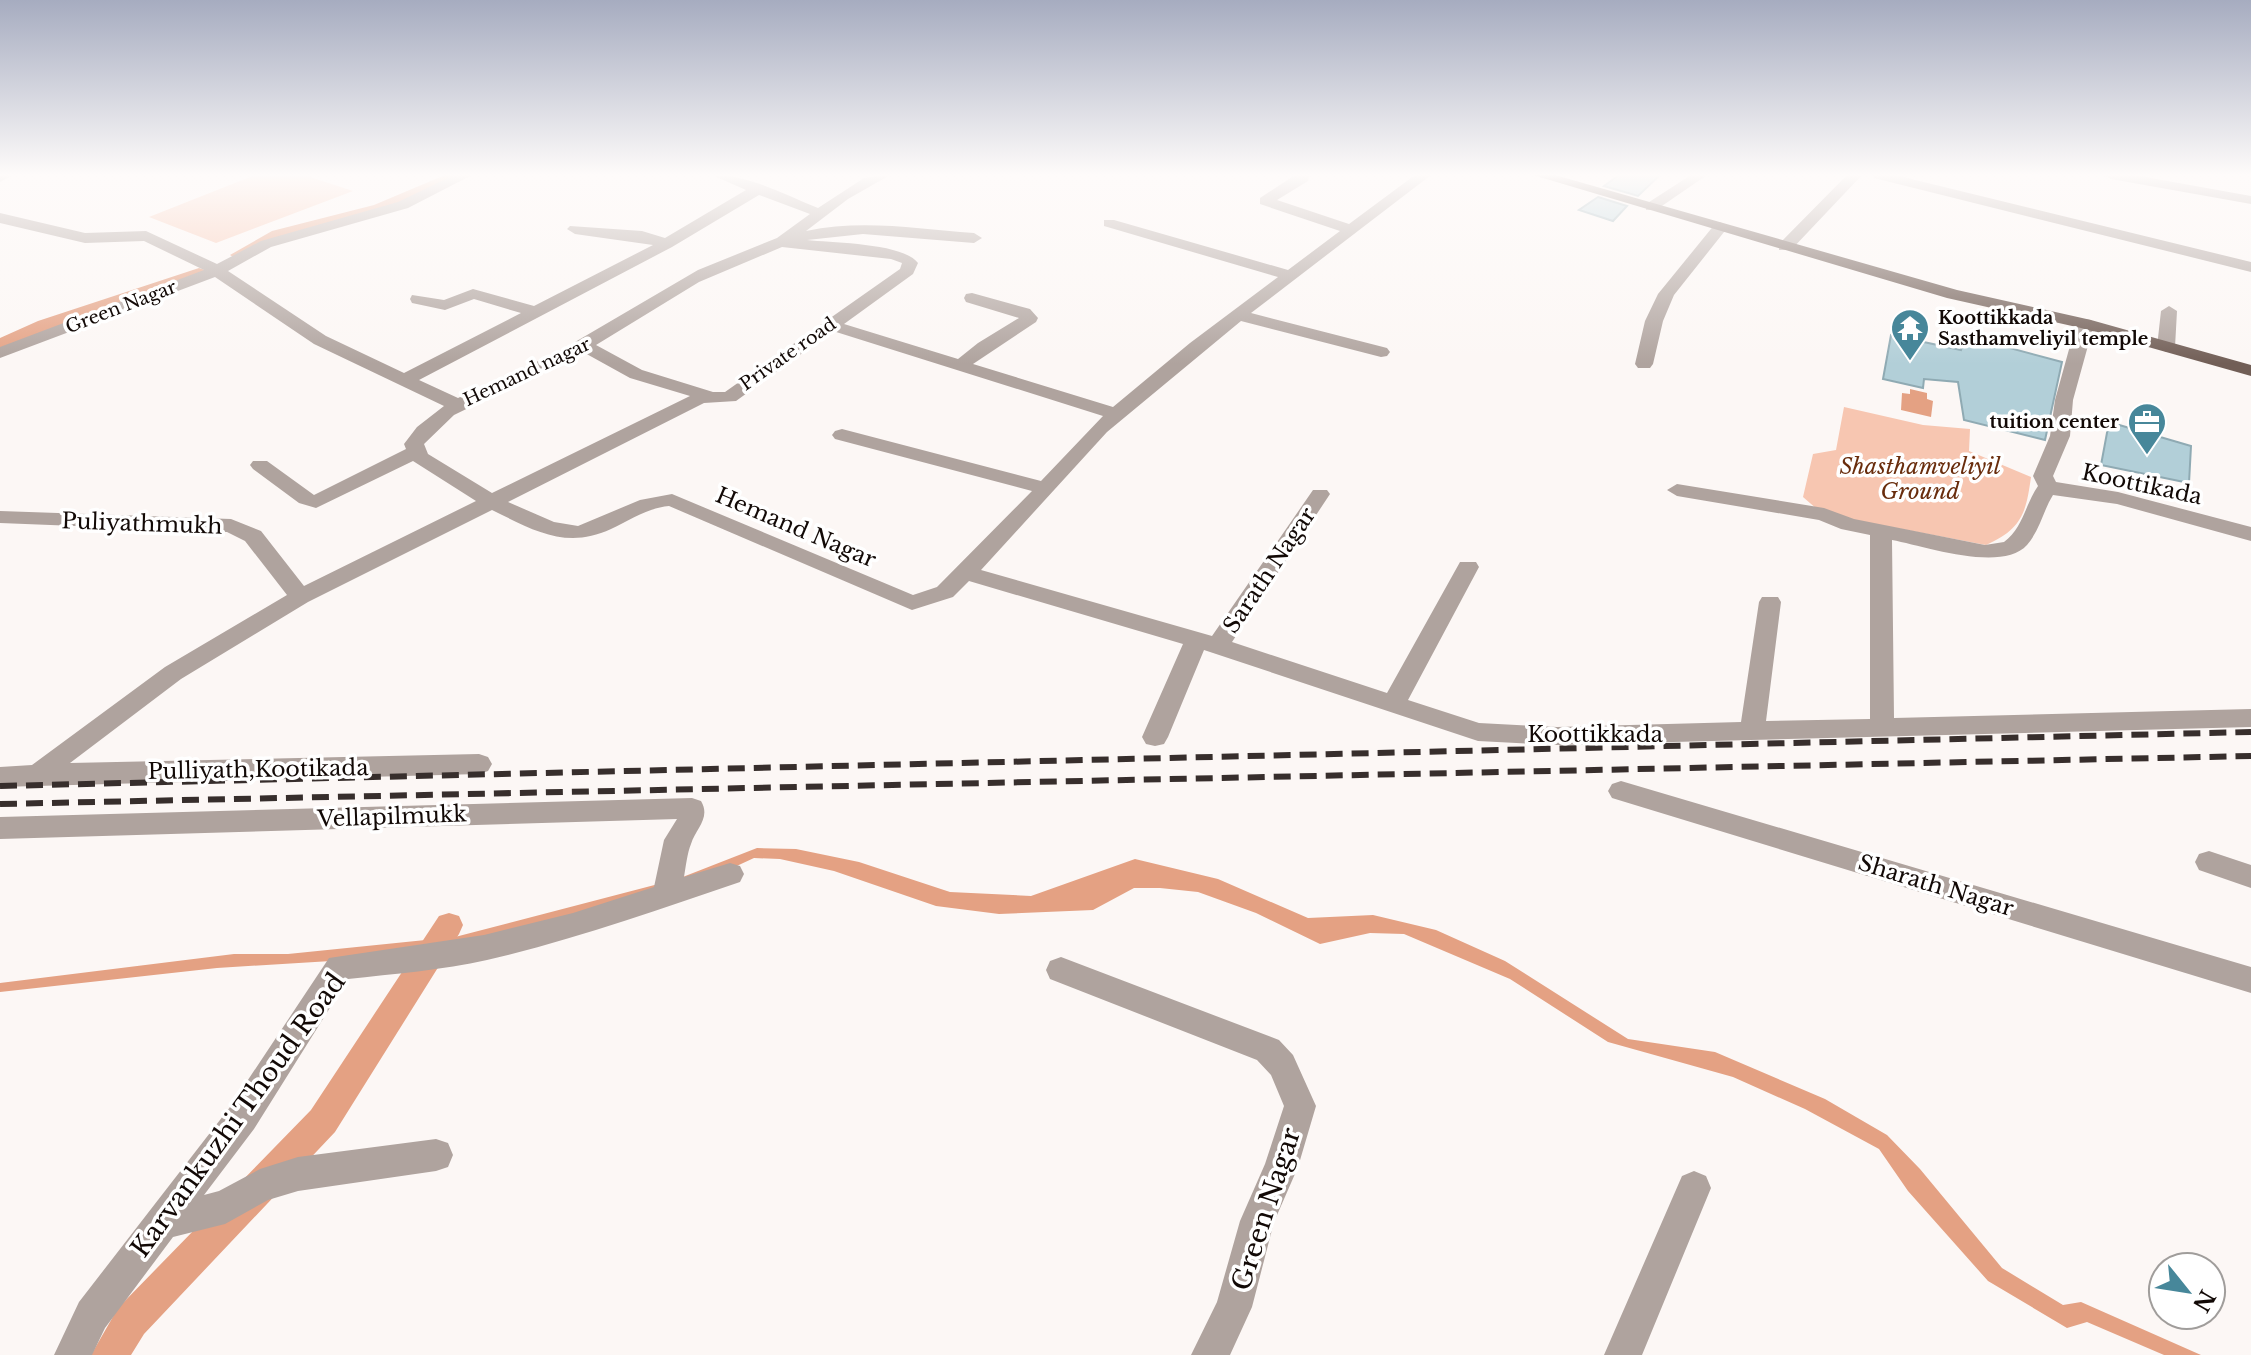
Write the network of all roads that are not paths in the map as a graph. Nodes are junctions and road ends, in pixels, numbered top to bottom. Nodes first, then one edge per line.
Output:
1 (149, 238) edge
2 (256, 238) edge
3 (286, 238) edge
4 (649, 238) edge
5 (677, 238) edge
6 (785, 238) edge
7 (796, 238) edge
8 (1161, 238) edge
9 (1339, 238) edge
10 (1711, 238) edge
11 (1757, 238) edge
12 (1794, 238) edge
13 (2135, 238) edge
14 (779, 242) junction
15 (667, 244) junction
16 (1785, 247) junction
17 (209, 267) junction
18 (2251, 267) edge
19 (1288, 275) junction
20 (972, 298) dead end
21 (418, 299) dead end
22 (2169, 311) dead end
23 (536, 312) junction
24 (1237, 315) junction
25 (2085, 324) junction
26 (830, 325) junction
27 (0, 337) edge
28 (585, 346) junction
29 (2166, 347) junction
30 (1381, 352) dead end
31 (0, 353) edge
32 (1644, 364) dead end
33 (962, 366) junction
34 (2251, 371) edge
35 (403, 381) junction
36 (706, 395) junction
37 (457, 405) junction
38 (1116, 414) junction
39 (842, 435) dead end
40 (417, 451) junction
41 (260, 465) dead end
42 (2048, 486) junction
43 (1045, 488) junction
44 (1677, 490) dead end
45 (1320, 494) dead end
46 (492, 502) junction
47 (0, 517) edge
48 (1881, 531) junction
49 (2251, 534) edge
50 (1468, 567) dead end
51 (964, 572) junction
52 (300, 597) junction
53 (1770, 602) dead end
54 (1207, 643) junction
55 (1394, 703) junction
56 (2251, 718) edge
57 (1882, 728) junction
58 (1752, 732) junction
59 (1155, 737) dead end
60 (479, 764) dead end
61 (38, 774) junction
62 (0, 777) edge
63 (1621, 791) dead end
64 (0, 828) edge
65 (2209, 862) dead end
66 (730, 874) dead end
67 (2251, 877) edge
68 (666, 895) junction
69 (1061, 970) dead end
70 (2251, 980) edge
71 (436, 1155) dead end
72 (1694, 1188) dead end
73 (163, 1222) junction
74 (73, 1355) edge
75 (1210, 1355) edge
76 (1623, 1355) edge

1 - 17 street
2 - 17 street, Green Nagar
3 - 17 street, Green Nagar
4 - 15 street
5 - 15 street
6 - 14 street
7 - 14 street
8 - 19 street
9 - 19 street, Hemand Nagar
10 - 32 street
11 - 16 main road
12 - 16 street
13 - 18 street
14 - 26 street, Private road
14 - 28 street, Hemand nagar
15 - 23 street
16 - 25 main road
17 - 27 street, Green Nagar
17 - 31 street, Green Nagar
17 - 35 street
19 - 24 street, Hemand Nagar
20 - 33 street
21 - 23 street
22 - 29 street
23 - 35 street
24 - 30 street
24 - 38 street, Hemand Nagar
25 - 29 main road
25 - 42 street, Koottikada
26 - 33 street
26 - 36 street, Private road
28 - 36 street
28 - 37 street, Hemand nagar
29 - 34 main road
33 - 38 street
35 - 37 street
36 - 46 street, Private road
37 - 40 street, Hemand nagar
38 - 43 street, Hemand Nagar
39 - 43 street
40 - 41 street
40 - 46 street
42 - 48 street
42 - 49 street, Koottikada
43 - 51 street, Hemand Nagar
44 - 48 street
45 - 54 street, Sarath Nagar
46 - 51 street, Hemand Nagar
46 - 52 street, Private road
47 - 52 street, Puliyathmukh
48 - 57 street
50 - 55 street
51 - 54 street, Koottikkada
52 - 61 street, Private road
53 - 58 street
54 - 55 street, Koottikkada
54 - 59 street, Sarath Nagar
55 - 58 street, Koottikkada
56 - 57 street, Koottikkada
57 - 58 street, Koottikkada
60 - 61 street, Pulliyath,Kootikada
61 - 62 street
63 - 70 street, Sharath Nagar
64 - 68 street, Vellapilmukk
65 - 67 street
66 - 68 street, Karvankuzhi Thoud Road
68 - 73 street, Karvankuzhi Thoud Road
69 - 75 street, Green Nagar
71 - 73 street
72 - 76 street
73 - 74 street, Karvankuzhi Thoud Road

